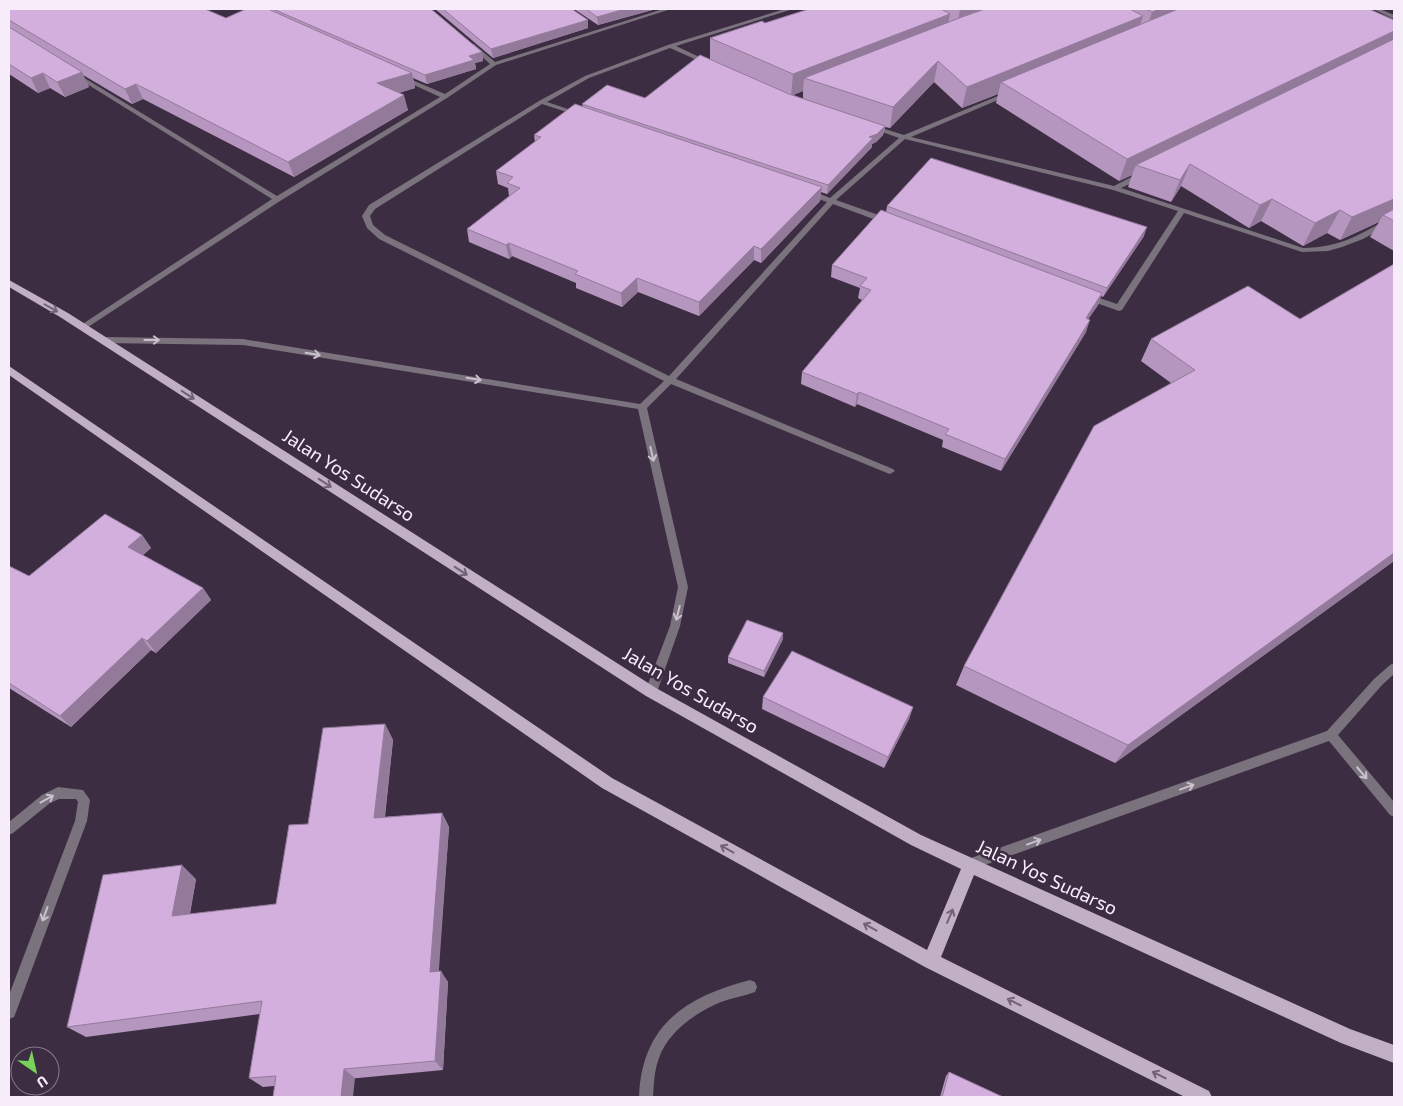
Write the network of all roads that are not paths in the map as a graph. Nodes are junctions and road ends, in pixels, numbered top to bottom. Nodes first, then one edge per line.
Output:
1 (668, 9) edge
2 (790, 9) edge
3 (1376, 9) edge
4 (1394, 17) edge
5 (590, 25) edge
6 (598, 30) junction
7 (465, 40) edge
8 (670, 46) junction
9 (494, 64) junction
10 (713, 65) edge
11 (67, 69) edge
12 (392, 73) edge
13 (1020, 89) edge
14 (445, 96) junction
15 (541, 102) junction
16 (588, 118) edge
17 (866, 124) edge
18 (904, 137) junction
19 (1150, 171) edge
20 (1115, 188) junction
21 (804, 191) edge
22 (277, 199) junction
23 (832, 200) junction
24 (1182, 211) junction
25 (1394, 219) edge
26 (897, 225) edge
27 (9, 284) edge
28 (1082, 294) edge
29 (82, 327) junction
30 (103, 340) junction
31 (9, 370) edge
32 (670, 380) junction
33 (642, 407) junction
34 (890, 471) dead end
35 (1394, 668) edge
36 (651, 692) junction
37 (1331, 735) junction
38 (1394, 811) edge
39 (9, 829) edge
40 (971, 864) junction
41 (931, 960) junction
42 (750, 987) dead end
43 (9, 1012) edge
44 (1394, 1054) edge
45 (646, 1097) edge
46 (1203, 1097) edge

1 - 6 street
2 - 8 street
3 - 4 street
5 - 6 street
6 - 9 street
7 - 9 street
8 - 10 street
8 - 15 street
9 - 14 street
11 - 22 street
12 - 14 street
13 - 18 street
14 - 22 street
15 - 16 street
15 - 32 street
17 - 18 street
18 - 20 street
18 - 23 street
19 - 20 street
20 - 24 street
21 - 23 street
22 - 29 street
23 - 26 street
23 - 32 street
24 - 25 street
24 - 28 street
27 -> 29 main road, Jalan Yos Sudarso
29 - 30 main road, Jalan Yos Sudarso
30 -> 33 street
30 -> 36 main road, Jalan Yos Sudarso
41 -> 31 main road
32 - 33 street
32 - 34 street
33 -> 36 street
35 - 37 street
36 - 40 main road, Jalan Yos Sudarso
37 -> 38 street
40 -> 37 street
39 -> 43 street
41 -> 40 main road
40 - 44 main road, Jalan Yos Sudarso
46 -> 41 main road
42 - 45 street

